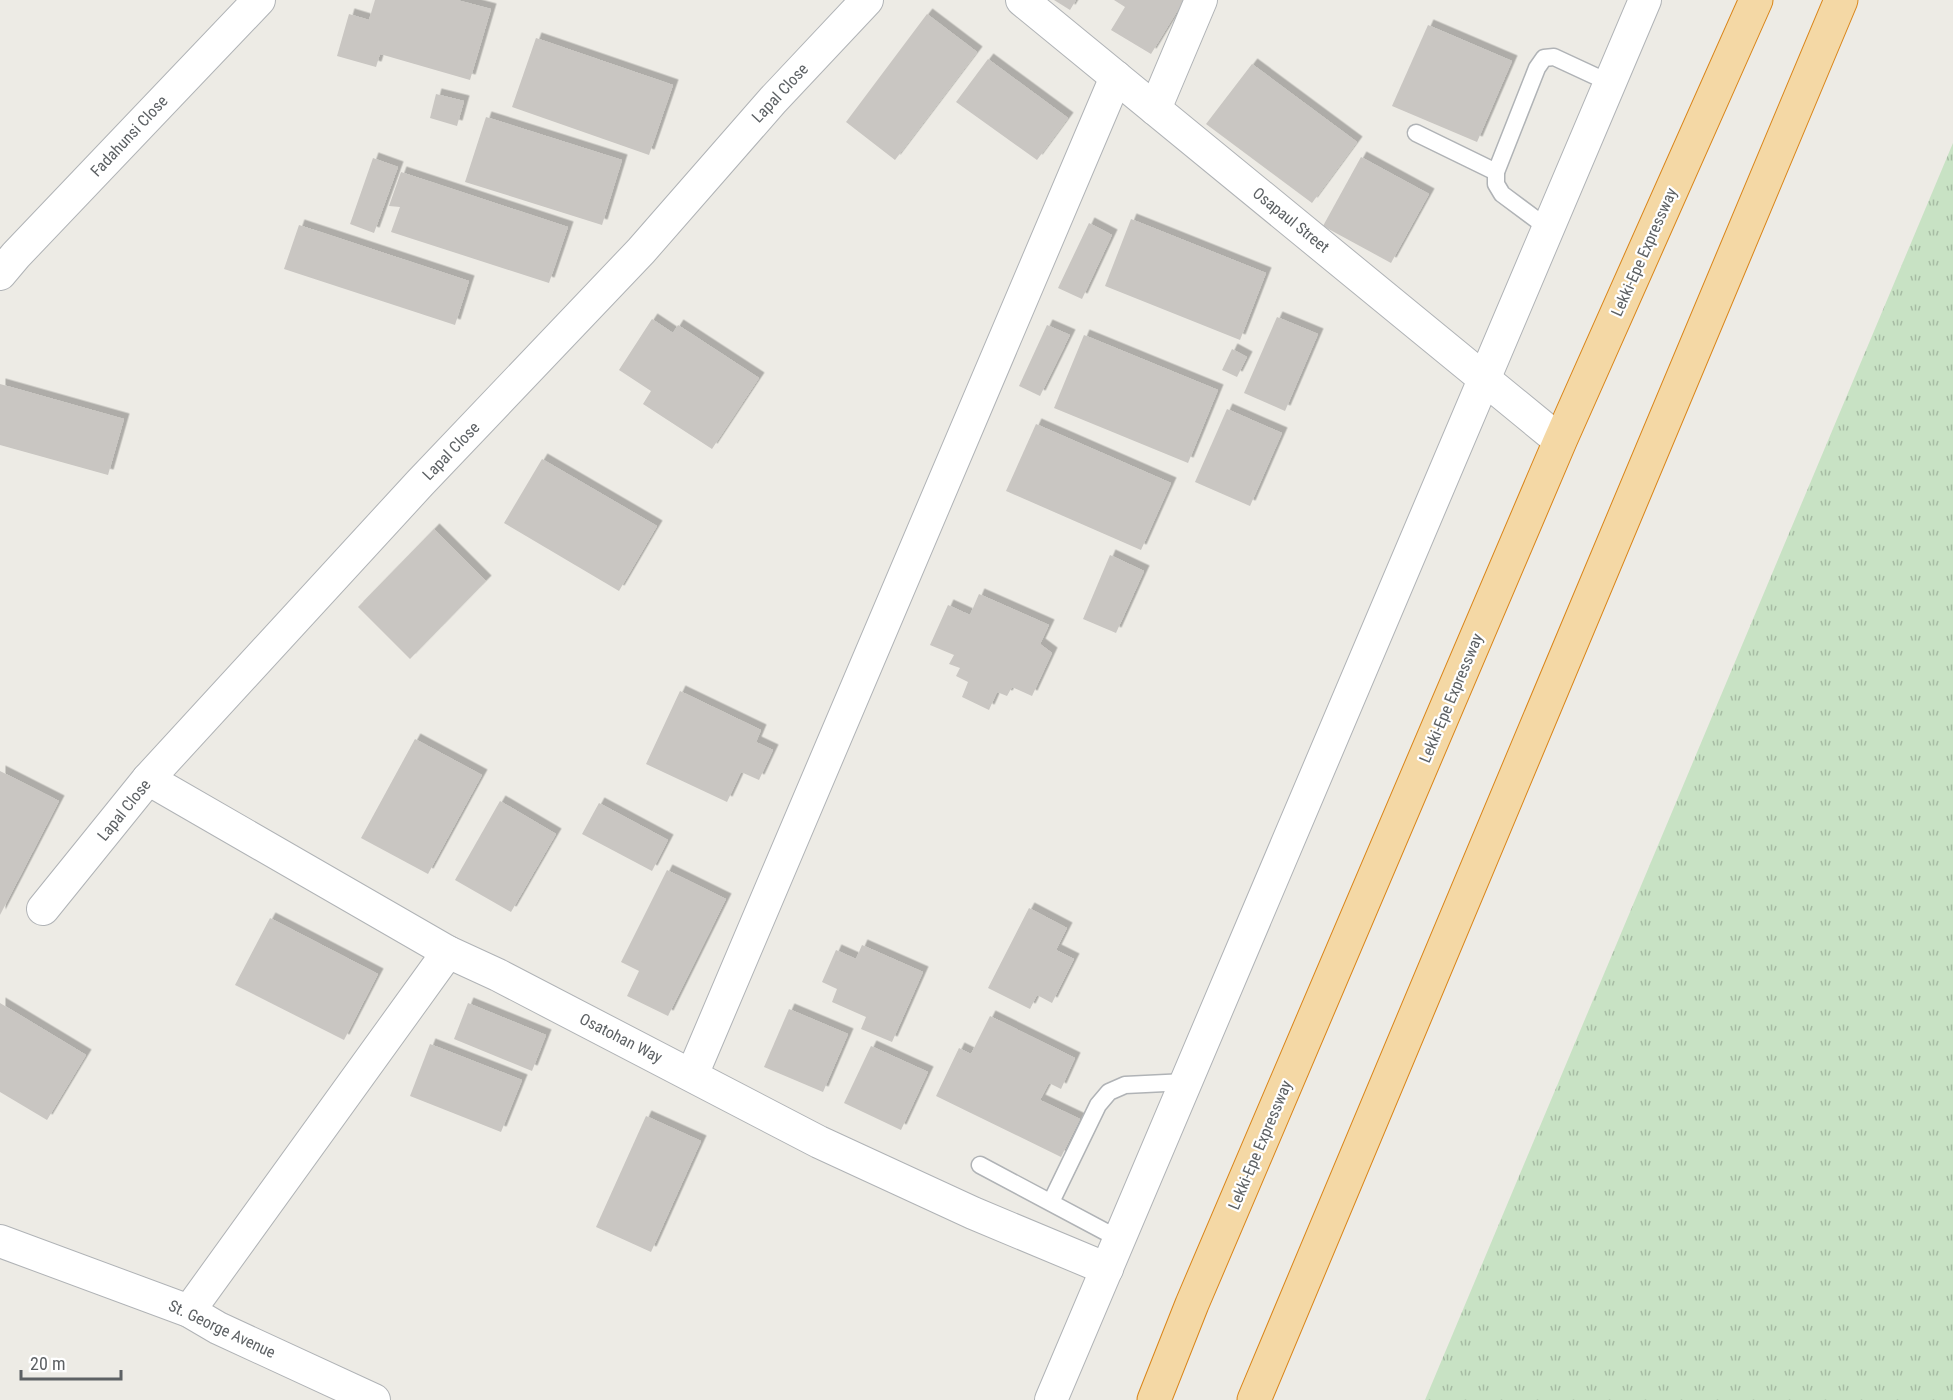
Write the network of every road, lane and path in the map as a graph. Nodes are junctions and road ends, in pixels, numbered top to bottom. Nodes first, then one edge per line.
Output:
1 (259, 0) edge
2 (867, 0) edge
3 (1022, 0) edge
4 (1201, 0) edge
5 (1646, 0) edge
6 (1756, 0) edge
7 (1841, 0) edge
8 (1116, 77) junction
9 (1610, 83) junction
10 (1155, 109) junction
11 (1416, 133) dead end
12 (1496, 172) junction
13 (1549, 229) junction
14 (0, 274) edge
15 (1486, 380) junction
16 (1560, 441) junction
17 (148, 779) junction
18 (43, 909) dead end
19 (448, 952) junction
20 (692, 1075) junction
21 (1186, 1082) junction
22 (980, 1165) dead end
23 (1051, 1202) junction
24 (1119, 1239) junction
25 (0, 1241) edge
26 (1107, 1269) junction
27 (189, 1311) junction
28 (374, 1400) edge
29 (1051, 1400) edge
30 (1154, 1400) edge
31 (1254, 1400) edge

1 - 14 street, Fadahunsi Close
2 - 17 street, Lapal Close
3 - 8 street, Osapaul Street
4 - 10 street
5 - 9 street
6 - 16 highway, Lekki-Epe Expressway
7 - 31 highway
8 - 10 street, Osapaul Street
8 - 20 street
9 - 12 lane
9 - 13 street
10 - 15 street, Osapaul Street
11 - 12 lane
12 - 13 lane
13 - 15 street
15 - 16 street, Osapaul Street
15 - 21 street
16 - 30 highway, Lekki-Epe Expressway
17 - 18 street, Lapal Close
17 - 19 street, Osatohan Way
19 - 20 street, Osatohan Way
19 - 27 street
20 - 26 street, Osatohan Way
21 - 23 lane
21 - 24 street
22 - 23 lane
23 - 24 lane
24 - 26 street
25 - 27 street, St. George Avenue
26 - 29 street
27 - 28 street, St. George Avenue

